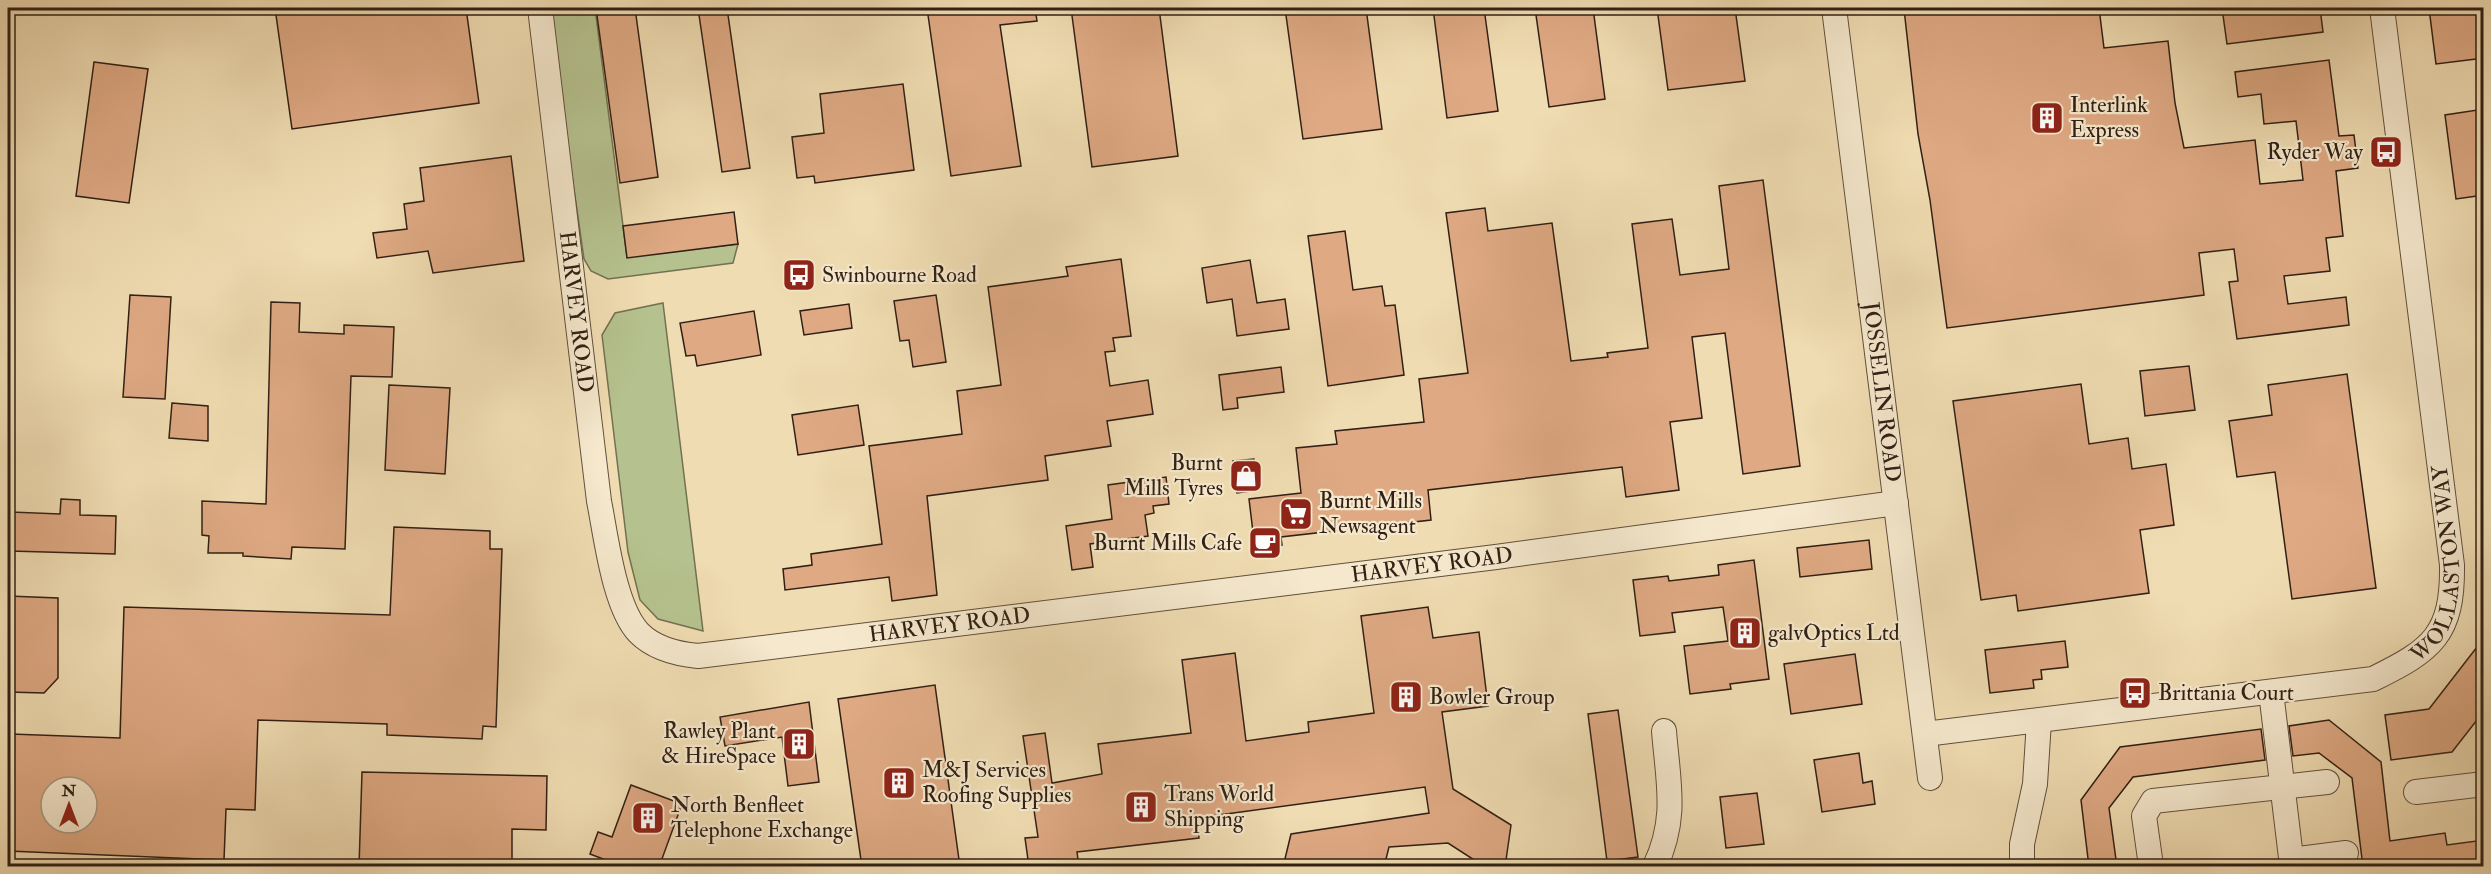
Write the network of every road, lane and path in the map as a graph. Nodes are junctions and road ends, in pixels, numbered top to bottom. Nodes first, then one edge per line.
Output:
1 (540, 8) edge
2 (1834, 8) edge
3 (2382, 8) edge
4 (1896, 503) junction
5 (2271, 692) junction
6 (2039, 721) junction
7 (1664, 731) dead end
8 (1925, 734) junction
9 (1930, 778) dead end
10 (2327, 782) dead end
11 (2484, 784) edge
12 (2283, 787) junction
13 (2416, 792) dead end
14 (2346, 853) dead end
15 (2291, 863) edge
16 (1655, 867) edge
17 (2022, 867) edge
18 (2151, 867) edge

1 - 4 street, HARVEY ROAD
2 - 4 street, JOSSELIN ROAD
3 - 5 street, WOLLASTON WAY
4 - 8 street, JOSSELIN ROAD
5 - 6 street, WOLLASTON WAY
5 - 12 street
6 - 8 street, WOLLASTON WAY
6 - 17 street
7 - 16 street
8 - 9 street, JOSSELIN ROAD
10 - 12 street
11 - 13 street
12 - 15 street
12 - 18 street
14 - 15 street

